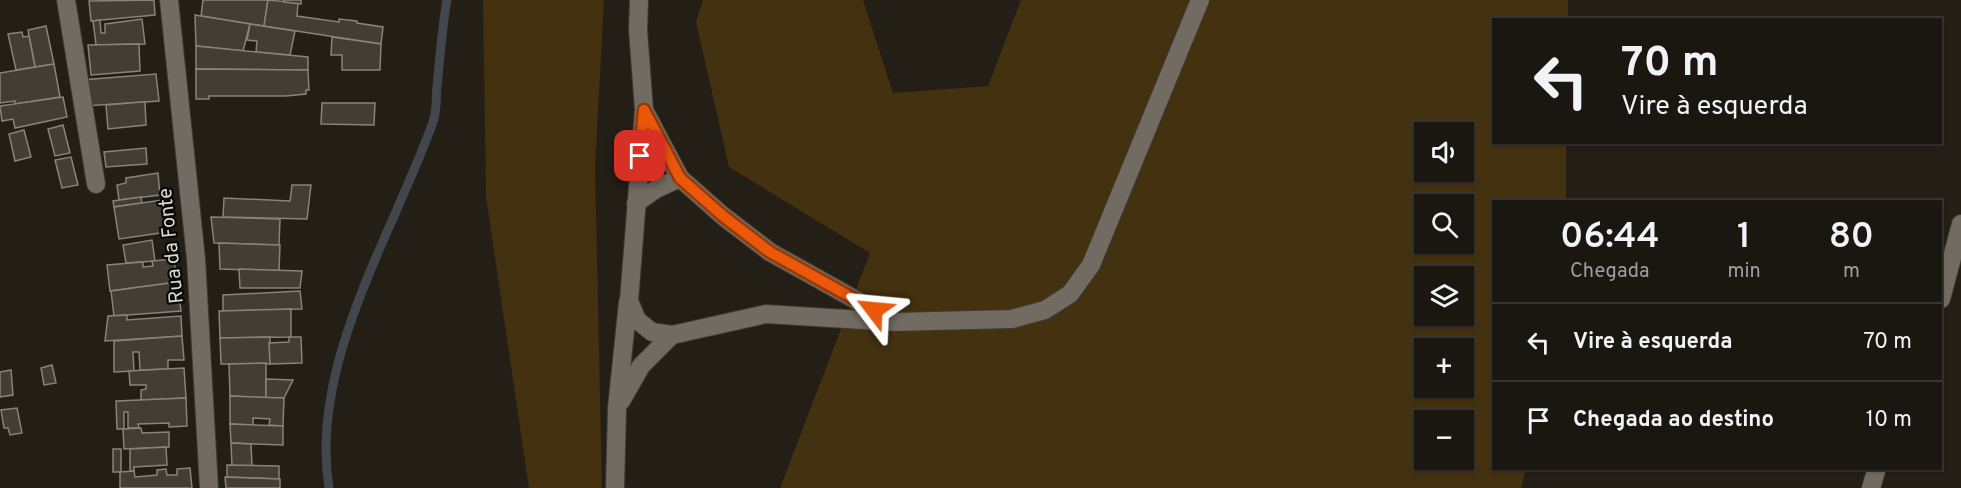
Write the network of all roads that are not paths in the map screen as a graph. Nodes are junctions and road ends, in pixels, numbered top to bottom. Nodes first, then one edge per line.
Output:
1 (66, 0) edge
2 (170, 0) edge
3 (639, 0) edge
4 (1200, 0) edge
5 (644, 110) junction
6 (680, 178) junction
7 (96, 184) dead end
8 (636, 203) junction
9 (1961, 224) edge
10 (1942, 295) edge
11 (629, 300) junction
12 (895, 321) junction
13 (672, 335) junction
14 (617, 408) junction
15 (1876, 470) edge
16 (209, 488) edge
17 (615, 488) edge
18 (1871, 488) edge

1 - 7 street
2 - 16 street, Rua da Fonte
3 - 5 street
4 - 12 street
5 - 6 street
5 - 8 street
6 - 8 street
6 - 12 street
8 - 11 street
9 - 10 street
11 - 13 street
11 - 14 street
12 - 13 street
13 - 14 street
14 - 17 street
15 - 18 street

